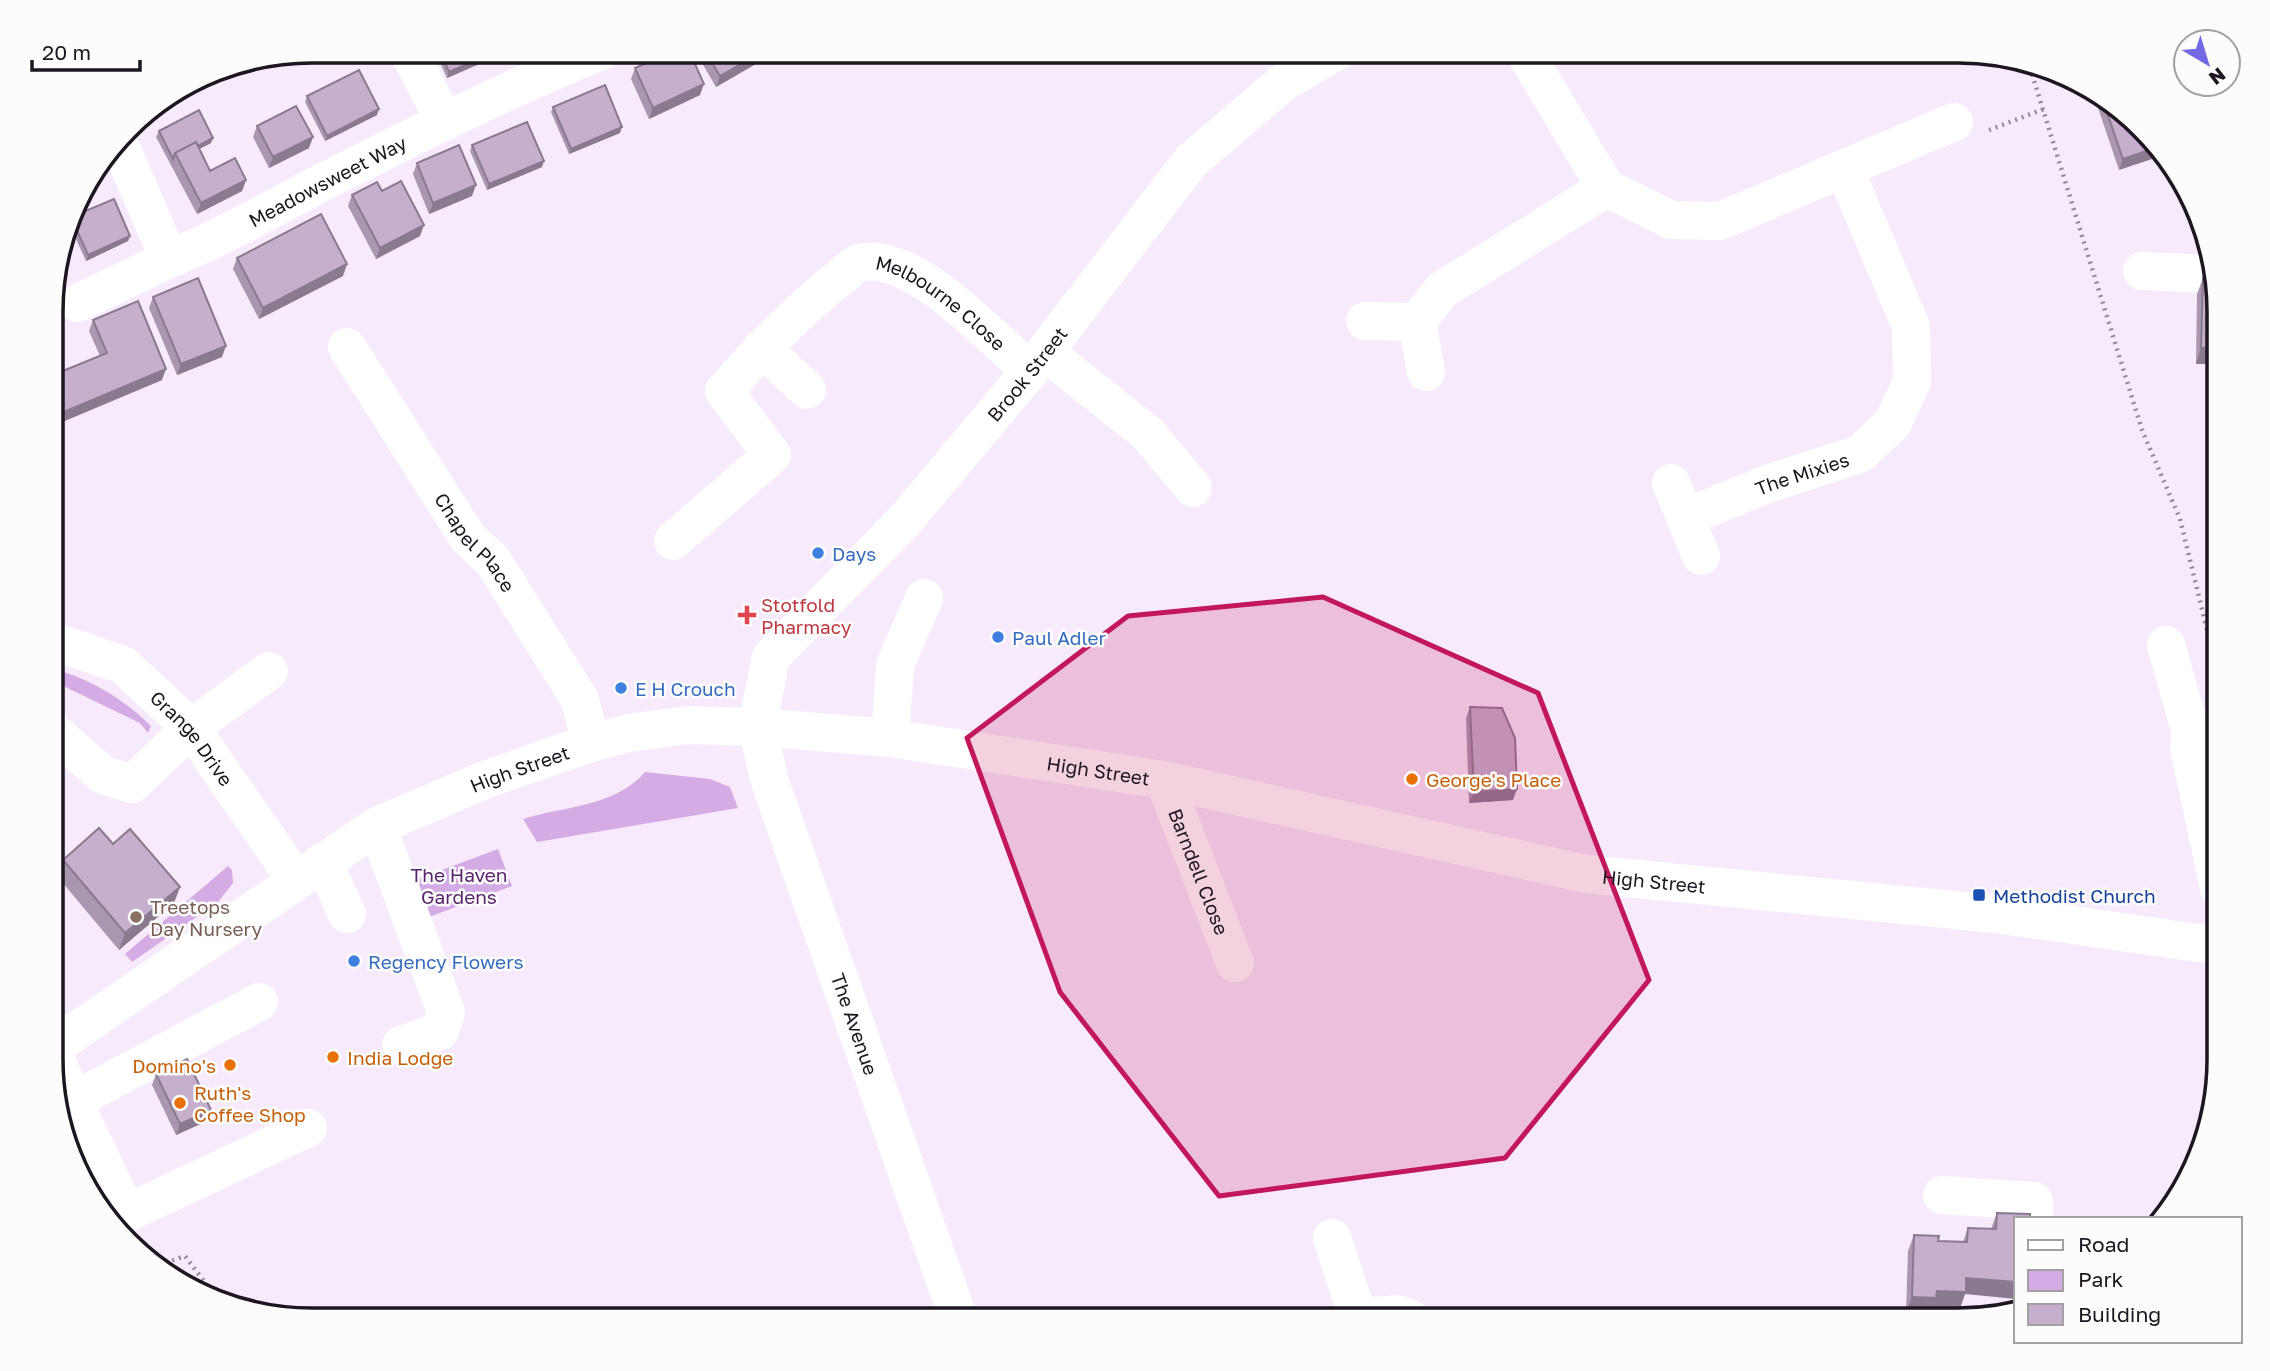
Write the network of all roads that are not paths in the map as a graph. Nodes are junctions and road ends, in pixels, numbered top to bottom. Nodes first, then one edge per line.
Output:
1 (414, 63) edge
2 (575, 63) edge
3 (1316, 63) edge
4 (1531, 63) edge
5 (445, 122) junction
6 (1954, 122) road end
7 (122, 152) edge
8 (1845, 170) junction
9 (1606, 188) junction
10 (169, 259) junction
11 (2142, 271) dead end
12 (2204, 275) edge
13 (78, 303) dead end
14 (1365, 321) dead end
15 (1417, 322) junction
16 (347, 347) dead end
17 (762, 348) junction
18 (1037, 361) junction
19 (1426, 372) dead end
20 (807, 390) dead end
21 (1193, 488) dead end
22 (673, 541) dead end
23 (1702, 556) dead end
24 (924, 597) dead end
25 (63, 645) edge
26 (2166, 645) dead end
27 (269, 671) dead end
28 (757, 727) junction
29 (191, 728) junction
30 (890, 738) junction
31 (63, 740) edge
32 (591, 743) junction
33 (1164, 780) junction
34 (377, 825) junction
35 (2207, 831) edge
36 (310, 871) junction
37 (347, 914) dead end
38 (2207, 944) edge
39 (1235, 963) dead end
40 (259, 1002) dead end
41 (63, 1042) edge
42 (401, 1045) dead end
43 (64, 1078) edge
44 (73, 1101) junction
45 (308, 1128) dead end
46 (1942, 1195) dead end
47 (2034, 1217) edge
48 (1332, 1238) dead end
49 (955, 1308) edge
50 (1355, 1308) edge

1 - 5 street
2 - 5 street, Meadowsweet Way
3 - 18 street, Brook Street
4 - 9 street
5 - 10 street, Meadowsweet Way
6 - 8 street
7 - 10 street
8 - 9 street
8 - 23 street, The Mixies
9 - 15 street
10 - 13 street, Meadowsweet Way
11 - 12 street
14 - 15 street
15 - 19 street
16 - 32 street, Chapel Place
17 - 18 street, Melbourne Close
17 - 20 street
17 - 22 street, Melbourne Close
18 - 21 street, Melbourne Close
18 - 28 street, Brook Street
24 - 30 street
25 - 29 street, Grange Drive
26 - 35 street
27 - 29 street
28 - 30 street, High Street
28 - 32 street, High Street
28 - 49 street, The Avenue
29 - 31 street
29 - 36 street, Grange Drive
30 - 33 street, High Street
32 - 34 street, High Street
33 - 38 street, High Street
33 - 39 street, Barndell Close
34 - 36 street, High Street
34 - 42 street
36 - 37 street, Grange Drive
36 - 41 street, High Street
40 - 44 street
43 - 44 street
44 - 45 street
46 - 47 street
48 - 50 street

